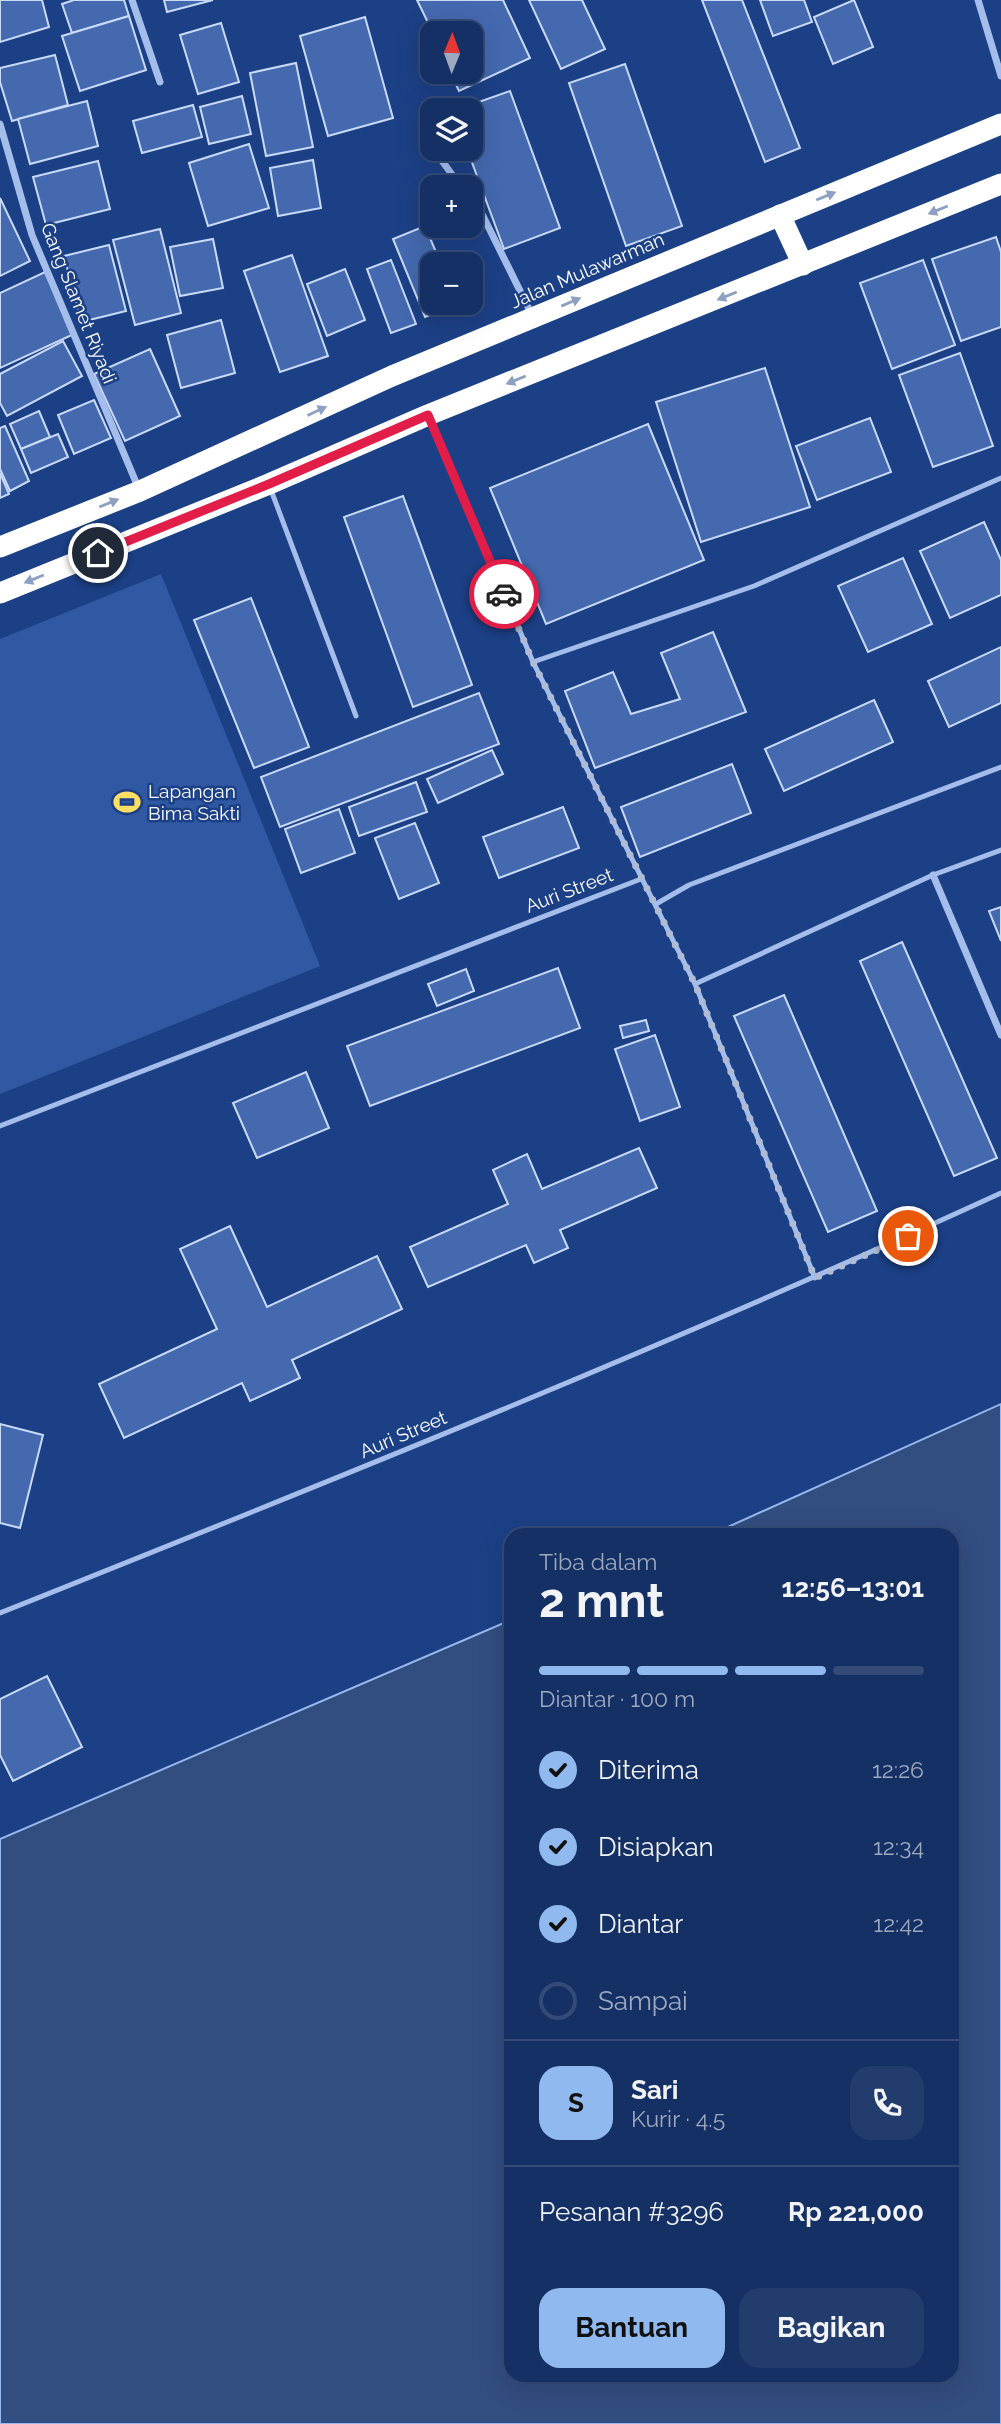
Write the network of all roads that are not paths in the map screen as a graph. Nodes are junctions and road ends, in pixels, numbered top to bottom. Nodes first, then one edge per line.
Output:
1 (132, 0) edge
2 (978, 0) edge
3 (1001, 76) edge
4 (160, 82) dead end
5 (0, 124) edge
6 (1001, 124) edge
7 (1001, 184) edge
8 (780, 215) junction
9 (483, 218) edge
10 (803, 265) junction
11 (533, 317) junction
12 (428, 415) junction
13 (1001, 478) edge
14 (269, 484) junction
15 (140, 491) junction
16 (0, 547) edge
17 (0, 593) edge
18 (533, 662) junction
19 (356, 716) dead end
20 (1001, 767) edge
21 (1001, 850) edge
22 (933, 875) junction
23 (641, 879) junction
24 (656, 904) junction
25 (695, 984) junction
26 (1001, 1035) edge
27 (0, 1126) edge
28 (1001, 1193) edge
29 (815, 1278) junction
30 (0, 1613) edge

1 - 4 street
2 - 3 street
5 - 15 street, Gang Slamet Riyadi
8 -> 6 highway, Jalan Mulawarman
7 -> 10 highway
8 - 10 highway
11 -> 8 highway, Jalan Mulawarman
9 - 11 street
10 -> 12 highway
15 -> 11 highway, Jalan Mulawarman
12 - 14 highway
12 - 18 lane, Auri Street
13 - 18 lane
14 -> 17 highway
14 - 19 lane
16 -> 15 highway, Jalan Mulawarman
18 - 23 lane, Auri Street
20 - 24 lane
21 - 22 lane
22 - 25 lane
22 - 26 street
23 - 24 lane, Auri Street
23 - 27 lane, Auri Street
24 - 25 lane, Auri Street
25 - 29 lane, Auri Street
28 - 29 lane, Auri Street
29 - 30 lane, Auri Street

